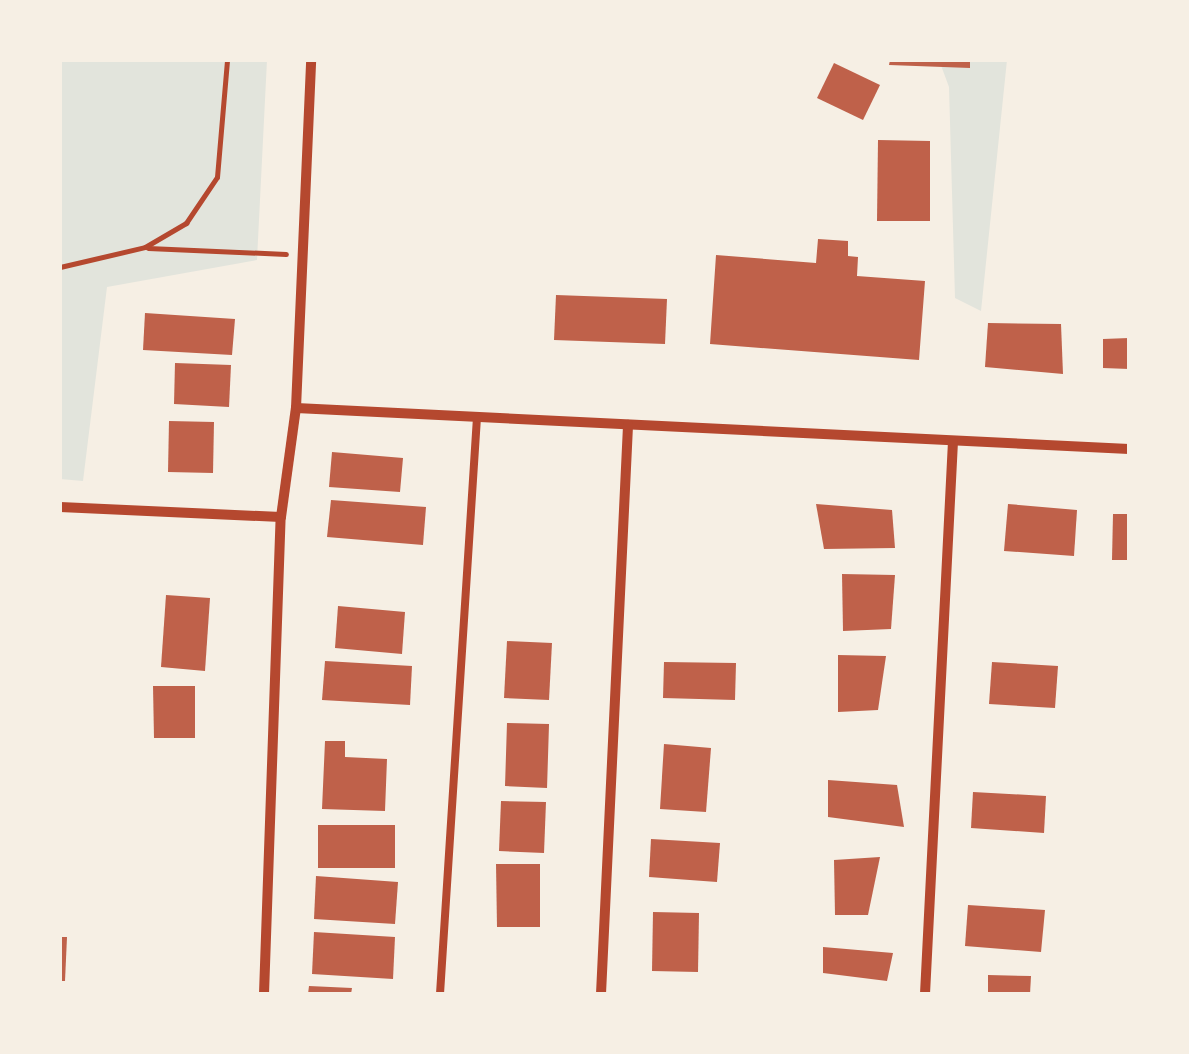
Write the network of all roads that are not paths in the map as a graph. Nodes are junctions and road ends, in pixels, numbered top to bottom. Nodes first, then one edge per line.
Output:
1 (311, 60) edge
2 (296, 408) junction
3 (478, 417) junction
4 (628, 424) junction
5 (952, 442) junction
6 (1129, 449) edge
7 (60, 507) edge
8 (280, 517) junction
9 (264, 994) edge
10 (440, 994) edge
11 (601, 994) edge
12 (926, 994) edge

1 - 2 street
2 - 3 street
2 - 8 street
3 - 4 street
3 - 10 lane
4 - 5 street
4 - 11 street
5 - 6 street
5 - 12 street
7 - 8 street
8 - 9 street

